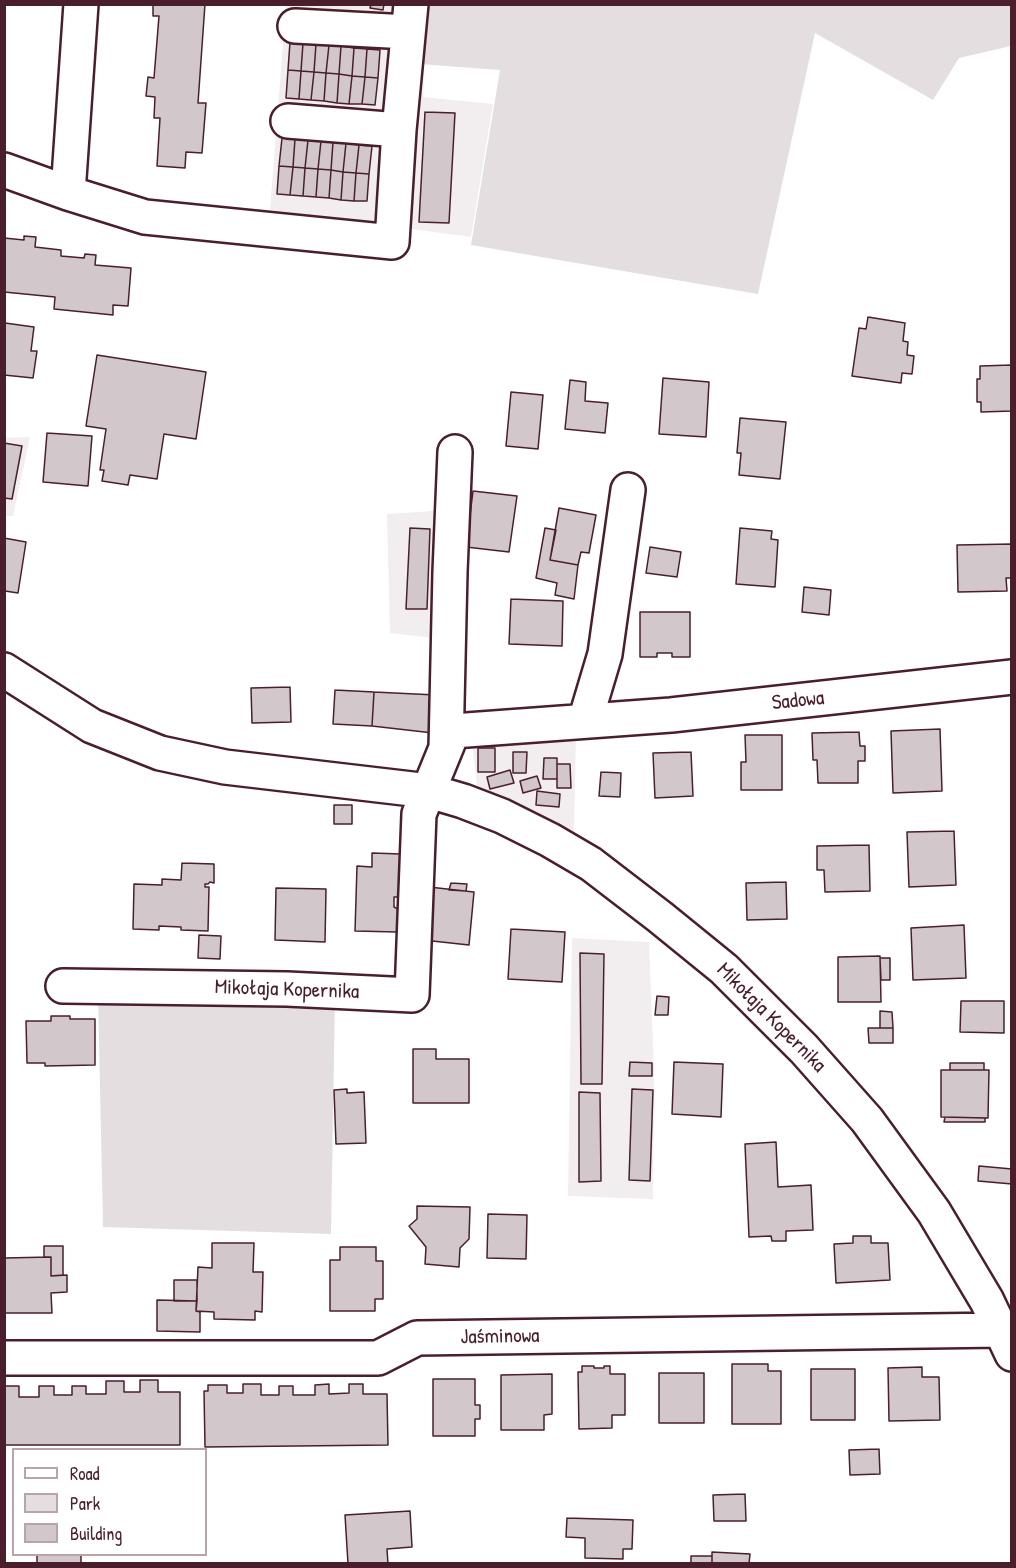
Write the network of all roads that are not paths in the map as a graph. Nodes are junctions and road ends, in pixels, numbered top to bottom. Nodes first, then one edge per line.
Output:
1 (81, 4) edge
2 (409, 18) edge
3 (295, 26) dead end
4 (288, 121) dead end
5 (399, 130) junction
6 (4, 170) edge
7 (68, 193) junction
8 (455, 452) dead end
9 (628, 490) dead end
10 (4, 670) edge
11 (1011, 677) edge
12 (585, 721) junction
13 (446, 748) junction
14 (429, 791) junction
15 (63, 986) dead end
16 (1006, 1342) edge
17 (4, 1358) edge

1 - 7 street
2 - 3 street
2 - 5 street
4 - 5 street
5 - 7 street
6 - 7 street
8 - 13 street
9 - 12 street
10 - 14 street, Mikołaja Kopernika
11 - 12 street, Sadowa
12 - 13 street, Sadowa
13 - 14 street, Sadowa
14 - 15 street, Mikołaja Kopernika
14 - 16 street, Mikołaja Kopernika
16 - 17 street, Jaśminowa

